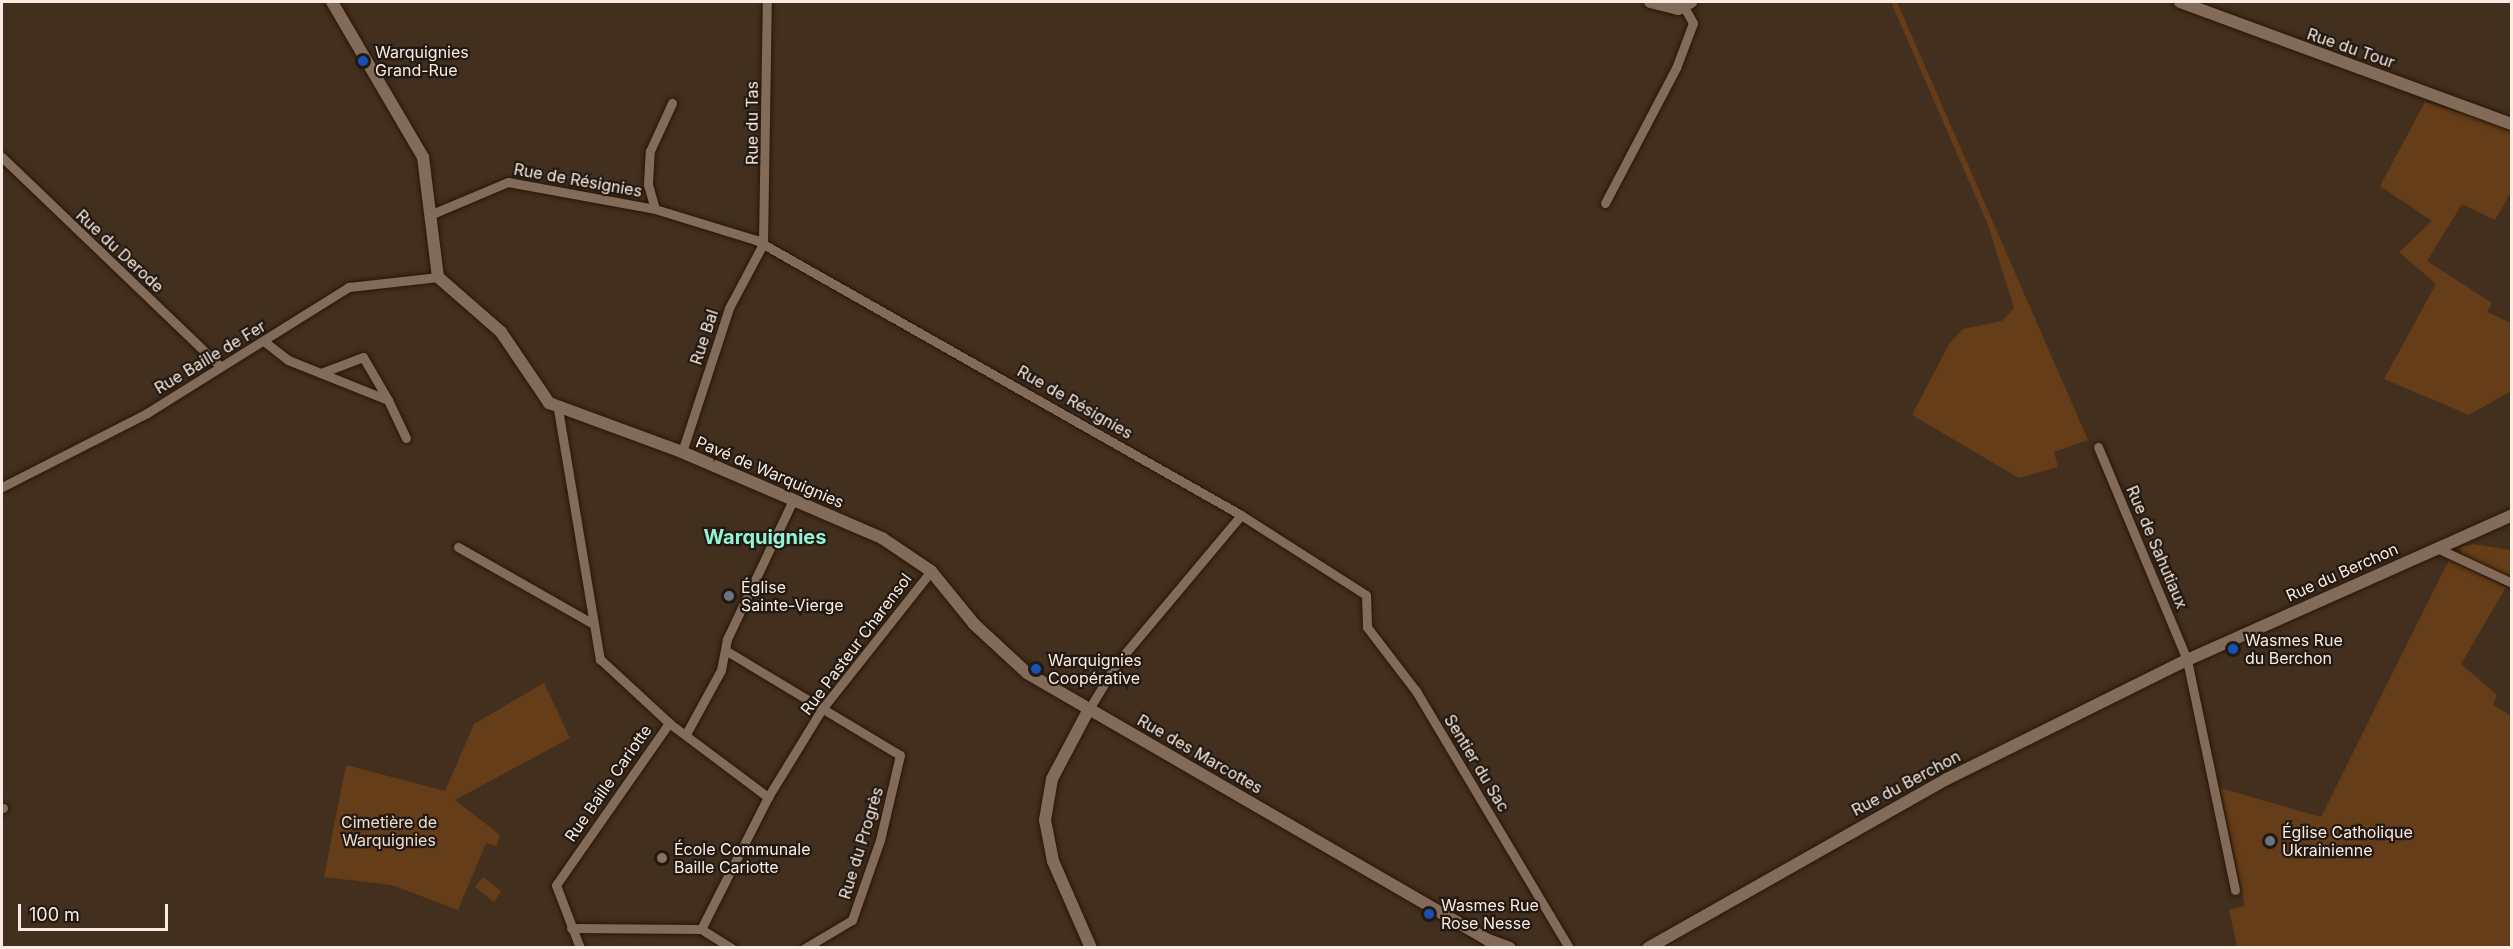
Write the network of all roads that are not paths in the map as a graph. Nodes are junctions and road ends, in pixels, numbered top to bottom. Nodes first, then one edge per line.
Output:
1 (332, 2) edge
2 (767, 2) edge
3 (1650, 2) edge
4 (2180, 2) edge
5 (1688, 4) edge
6 (672, 103) dead end
7 (2511, 123) edge
8 (2, 156) edge
9 (1605, 203) dead end
10 (655, 209) junction
11 (432, 214) junction
12 (759, 242) junction
13 (438, 277) junction
14 (265, 342) junction
15 (220, 366) junction
16 (321, 373) junction
17 (387, 400) junction
18 (558, 410) junction
19 (406, 438) dead end
20 (2098, 447) dead end
21 (682, 452) junction
22 (2, 487) edge
23 (793, 500) junction
24 (1241, 515) junction
25 (2511, 515) edge
26 (458, 548) dead end
27 (2438, 548) junction
28 (931, 572) junction
29 (2511, 583) edge
30 (1366, 595) joint
31 (591, 622) junction
32 (725, 650) junction
33 (2187, 660) junction
34 (822, 709) junction
35 (1089, 709) junction
36 (669, 723) junction
37 (686, 734) junction
38 (768, 797) junction
39 (2235, 890) dead end
40 (571, 928) junction
41 (701, 929) junction
42 (1088, 947) edge
43 (580, 948) edge
44 (731, 948) edge
45 (805, 948) edge
46 (1510, 948) edge
47 (1569, 948) edge
48 (1648, 948) edge

1 - 11 street
2 - 12 street, Rue du Tas
3 - 5 street
4 - 7 street, Rue du Tour
5 - 9 street
6 - 10 street
8 - 15 street, Rue du Derode
10 - 11 street, Rue de Résignies
10 - 12 street, Rue de Résignies
11 - 13 street
12 - 21 street, Rue Bal
12 - 24 street, Rue de Résignies
13 - 14 street, Rue Baille de Fer
13 - 18 street, Pavé de Warquignies
14 - 15 street, Rue Baille de Fer
14 - 16 street
15 - 22 street, Rue Baille de Fer
16 - 17 street
16 - 17 street
17 - 19 street
18 - 21 street, Pavé de Warquignies
18 - 31 street, Rue Baille Cariotte
20 - 33 street, Rue de Sahutiaux
21 - 23 street, Pavé de Warquignies
23 - 28 street, Pavé de Warquignies
23 - 32 street
24 - 30 street, Rue de Résignies
24 - 35 street
25 - 27 street, Rue du Berchon
26 - 31 street
27 - 29 street
27 - 33 street, Rue du Berchon
28 - 34 street, Rue Pasteur Charensol
28 - 35 street, Pavé de Warquignies
30 - 47 street, Sentier du Sac
31 - 36 street, Rue Baille Cariotte
32 - 34 street
32 - 37 street
33 - 39 street
33 - 48 street, Rue du Berchon
34 - 38 street, Rue Pasteur Charensol
34 - 45 street, Rue du Progrès
35 - 42 street
35 - 46 street, Rue des Marcottes
36 - 37 street
36 - 40 street, Rue Baille Cariotte
37 - 38 street
38 - 41 street, Rue Pasteur Charensol
40 - 41 street
40 - 43 street, Rue Baille Cariotte
41 - 44 street

